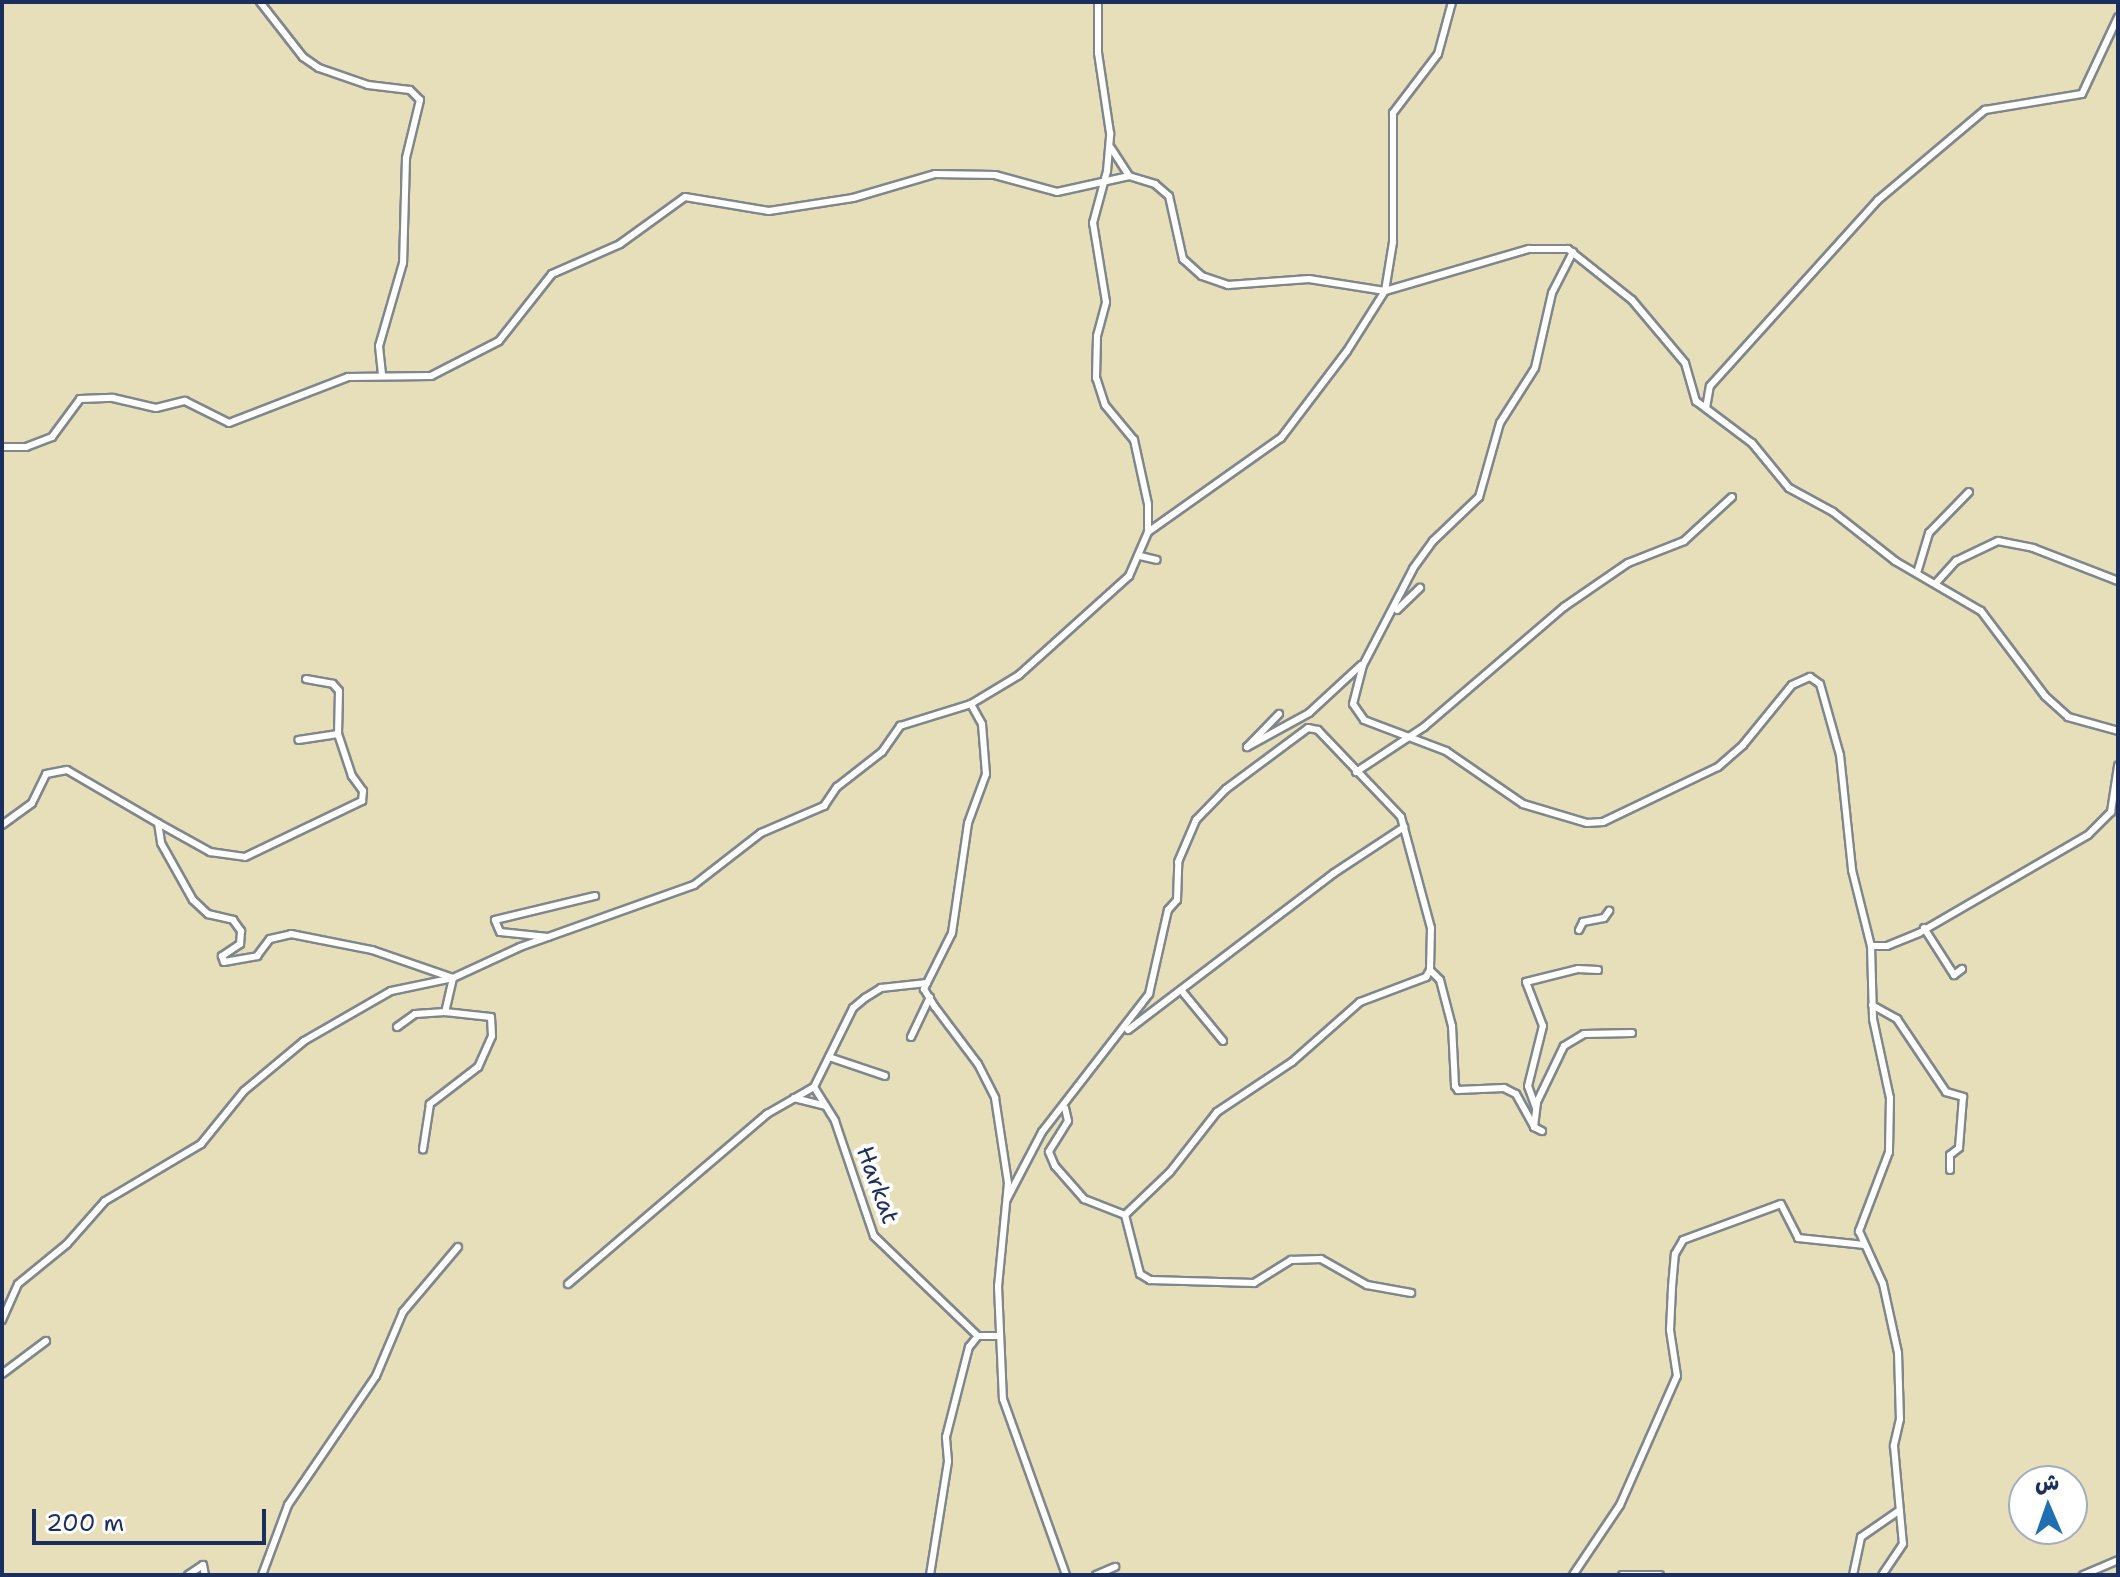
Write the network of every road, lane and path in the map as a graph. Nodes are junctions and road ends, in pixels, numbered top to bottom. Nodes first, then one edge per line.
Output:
1 (260, 2) edge
2 (1098, 2) edge
3 (1452, 2) edge
4 (2118, 17) edge
5 (1110, 144) junction
6 (1129, 176) junction
7 (1101, 184) junction
8 (1573, 252) junction
9 (1385, 291) junction
10 (382, 374) junction
11 (1706, 408) junction
12 (2, 447) edge
13 (1969, 492) dead end
14 (1732, 497) dead end
15 (1148, 532) junction
16 (1140, 556) junction
17 (1157, 560) dead end
18 (1917, 573) junction
19 (2118, 581) edge
20 (1936, 583) junction
21 (1420, 588) dead end
22 (1389, 619) junction
23 (1364, 662) junction
24 (306, 679) dead end
25 (971, 704) junction
26 (1279, 714) dead end
27 (2118, 731) edge
28 (338, 734) junction
29 (1409, 738) junction
30 (298, 740) dead end
31 (2118, 766) edge
32 (1356, 772) junction
33 (2116, 807) edge
34 (158, 823) junction
35 (2, 825) edge
36 (1404, 827) junction
37 (595, 896) dead end
38 (1609, 911) dead end
39 (1924, 928) junction
40 (1579, 930) dead end
41 (548, 937) junction
42 (1871, 946) junction
43 (1962, 969) dead end
44 (1430, 970) junction
45 (1598, 970) dead end
46 (453, 978) junction
47 (927, 983) junction
48 (1181, 990) junction
49 (930, 997) junction
50 (1872, 1005) junction
51 (445, 1012) junction
52 (397, 1027) dead end
53 (1632, 1033) dead end
54 (1122, 1035) junction
55 (911, 1037) dead end
56 (1223, 1041) dead end
57 (829, 1057) junction
58 (885, 1076) dead end
59 (814, 1087) junction
60 (794, 1098) junction
61 (825, 1106) junction
62 (1065, 1108) junction
63 (1536, 1108) junction
64 (1534, 1127) junction
65 (1542, 1131) dead end
66 (423, 1149) dead end
67 (1950, 1170) dead end
68 (1005, 1202) junction
69 (1125, 1215) junction
70 (1865, 1245) junction
71 (458, 1247) dead end
72 (568, 1284) dead end
73 (1411, 1293) dead end
74 (2, 1320) edge
75 (978, 1336) junction
76 (999, 1336) junction
77 (46, 1341) dead end
78 (2, 1374) edge
79 (1900, 1510) junction
80 (2118, 1560) edge
81 (1115, 1567) dead end
82 (188, 1575) edge
83 (205, 1575) edge
84 (262, 1575) edge
85 (930, 1575) edge
86 (1066, 1575) edge
87 (1096, 1575) edge
88 (1573, 1575) edge
89 (1622, 1575) edge
90 (1660, 1575) edge
91 (1853, 1575) edge
92 (1882, 1575) edge
93 (2083, 1575) edge

1 - 10 street
2 - 5 street
3 - 9 street
4 - 11 street
5 - 6 street
5 - 7 street
6 - 7 street
6 - 9 street
7 - 10 street
7 - 15 street
8 - 9 street
8 - 11 street
8 - 22 street
9 - 15 street
10 - 12 street
11 - 18 street
13 - 18 street
14 - 29 street
15 - 16 street
16 - 17 street
16 - 25 street
18 - 20 street
19 - 20 street
20 - 27 street
21 - 22 street
22 - 23 street
23 - 26 street
23 - 29 street
24 - 28 street
25 - 41 street
25 - 47 street
28 - 30 street
28 - 34 street
29 - 32 street
29 - 42 street
31 - 33 street
32 - 36 street
32 - 54 street
33 - 39 street
34 - 35 street
34 - 46 street
36 - 44 street
36 - 48 street
37 - 41 street
38 - 40 street
39 - 42 street
39 - 43 street
41 - 46 street
42 - 50 street
44 - 64 street
44 - 69 street
45 - 63 street
46 - 51 street
46 - 74 street
47 - 49 street
47 - 57 street
48 - 54 street
48 - 56 street
49 - 55 street
49 - 68 street
50 - 67 street
50 - 70 street
51 - 52 street
51 - 66 street
53 - 63 street
54 - 62 street
57 - 58 street
57 - 59 street
59 - 60 street
59 - 61 street, Harkat
60 - 61 street
60 - 72 street
61 - 75 street, Harkat
62 - 68 street
62 - 69 street
63 - 64 street
64 - 65 street
68 - 76 street
69 - 73 street
70 - 79 street
70 - 88 street
71 - 84 street
75 - 76 street
75 - 85 street
76 - 86 street
77 - 78 street
79 - 91 street
79 - 92 street
80 - 93 street
81 - 87 street
82 - 83 street
89 - 90 street

